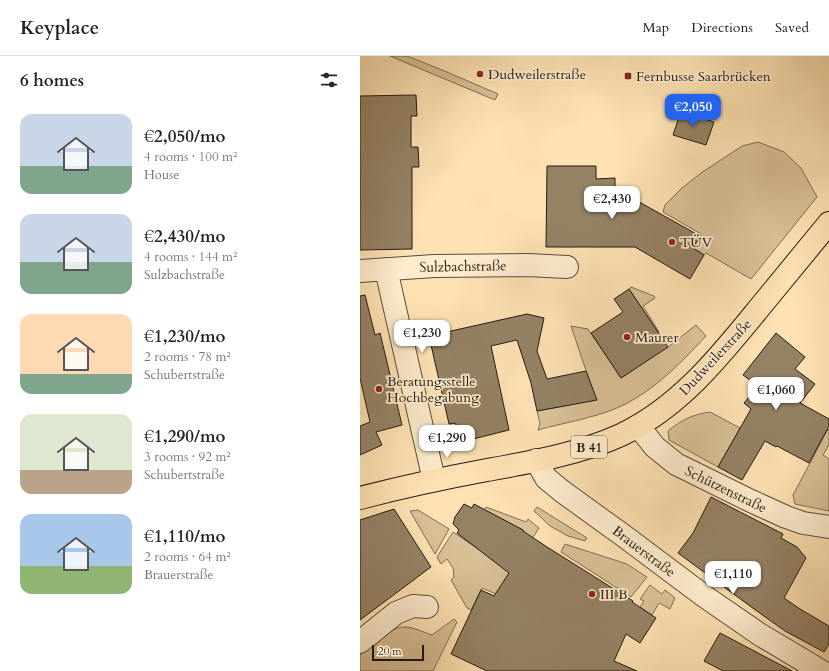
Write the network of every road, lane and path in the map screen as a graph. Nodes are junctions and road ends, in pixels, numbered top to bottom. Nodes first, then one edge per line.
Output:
1 (829, 223) edge
2 (829, 249) edge
3 (567, 267) dead end
4 (792, 268) junction
5 (386, 269) junction
6 (360, 271) edge
7 (638, 426) junction
8 (536, 460) junction
9 (434, 480) junction
10 (360, 498) edge
11 (829, 527) edge
12 (427, 607) dead end
13 (360, 642) edge
14 (821, 671) edge

1 - 4 main road, Dudweilerstraße / B 41
2 - 4 main road
3 - 5 street, Sulzbachstraße
4 - 7 main road, Dudweilerstraße / B 41
5 - 6 street, Sulzbachstraße
5 - 9 street
7 - 8 main road, Dudweilerstraße / B 41
7 - 11 street, Schützenstraße
8 - 9 main road, Dudweilerstraße / B 41
8 - 14 street, Brauerstraße
9 - 10 main road, Dudweilerstraße / B 41
12 - 13 street

